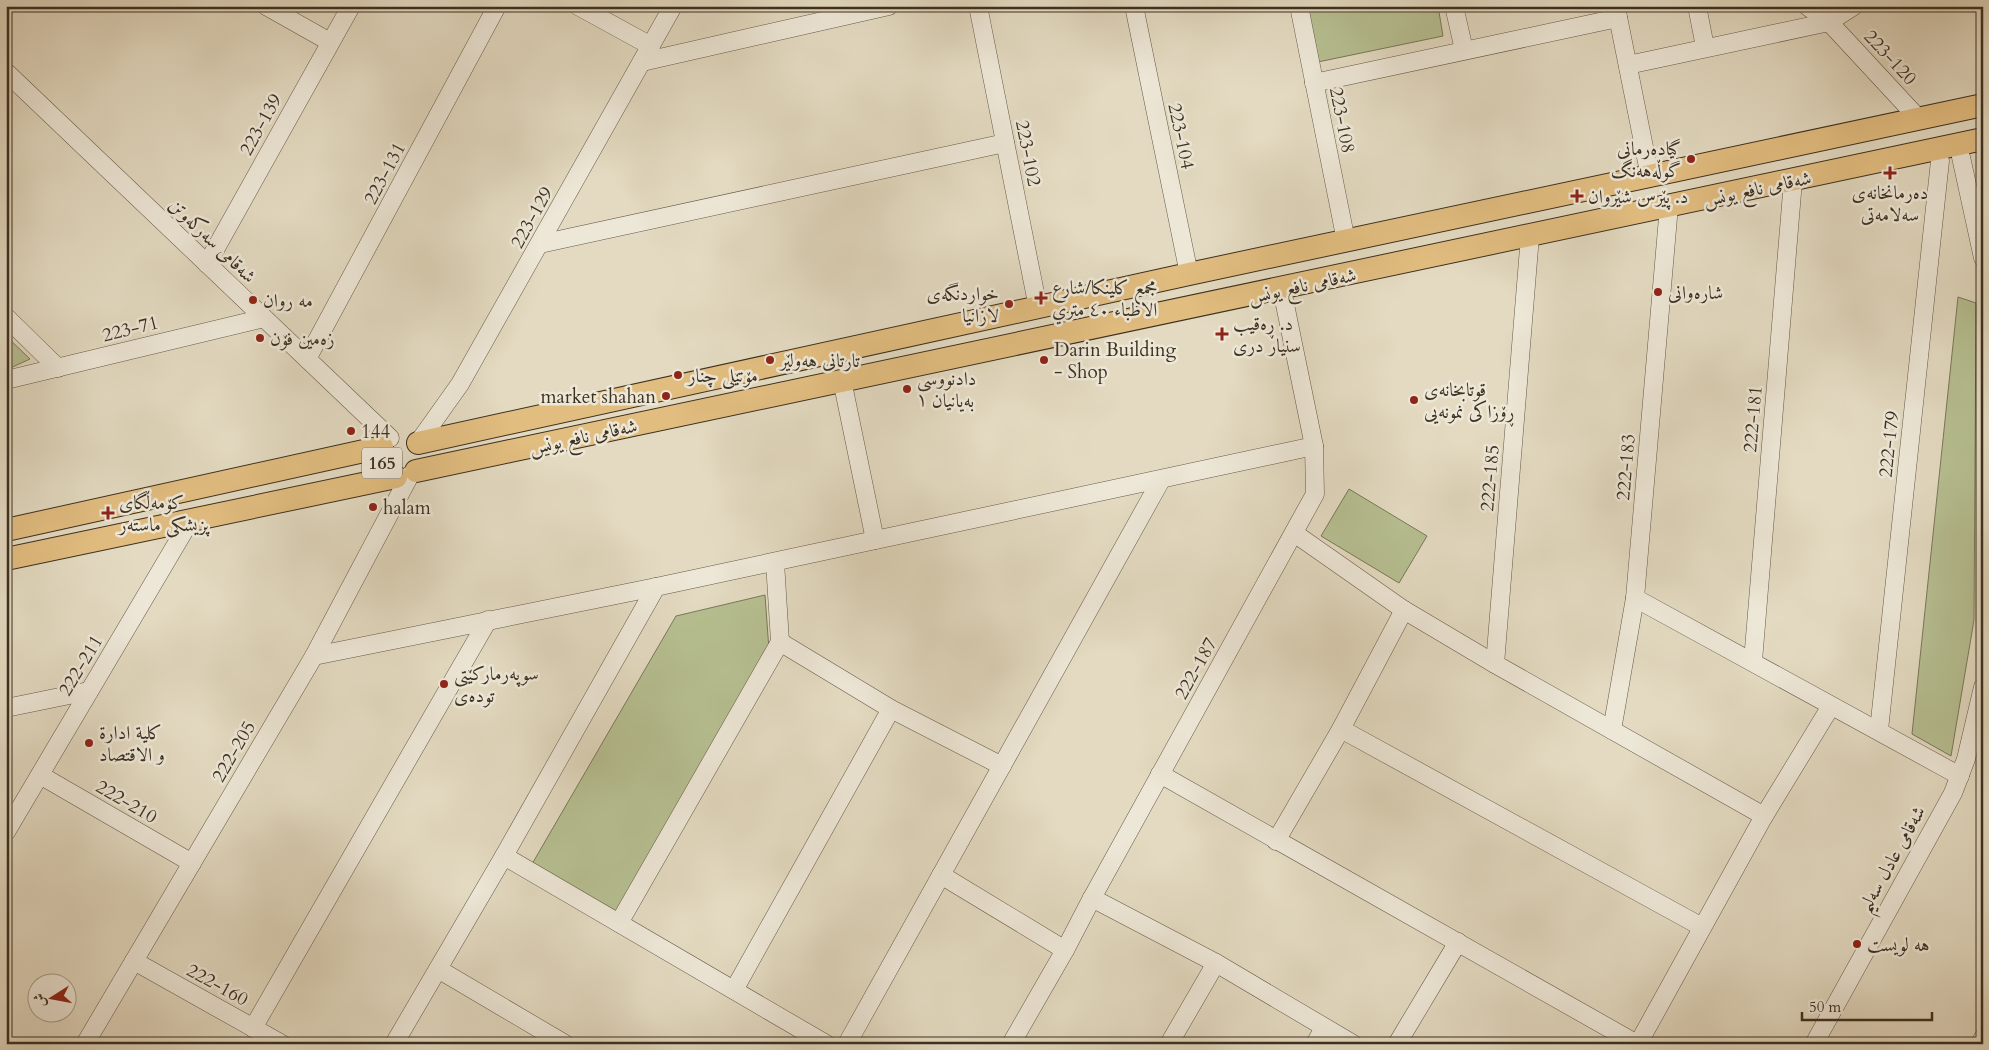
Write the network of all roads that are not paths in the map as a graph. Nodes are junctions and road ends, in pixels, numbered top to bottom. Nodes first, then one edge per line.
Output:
1 (266, 6) edge
2 (351, 6) edge
3 (497, 6) edge
4 (578, 6) edge
5 (673, 6) edge
6 (889, 6) edge
7 (978, 6) edge
8 (1134, 6) edge
9 (1299, 6) edge
10 (1454, 6) edge
11 (1697, 6) edge
12 (1807, 6) edge
13 (1854, 6) edge
14 (1617, 12) edge
15 (1829, 22) junction
16 (330, 42) junction
17 (651, 46) junction
18 (1705, 47) junction
19 (1464, 50) junction
20 (642, 62) junction
21 (1628, 64) junction
22 (6, 72) edge
23 (1314, 83) junction
24 (1983, 105) edge
25 (1919, 119) junction
26 (1983, 139) edge
27 (1005, 143) junction
28 (1961, 157) edge
29 (1873, 163) junction
30 (1650, 177) junction
31 (1793, 181) junction
32 (1669, 206) junction
33 (1448, 220) junction
34 (1530, 236) junction
35 (1346, 241) junction
36 (540, 244) junction
37 (1454, 252) junction
38 (1983, 258) edge
39 (207, 264) junction
40 (1189, 274) junction
41 (1282, 290) junction
42 (1038, 308) junction
43 (6, 317) edge
44 (264, 318) junction
45 (307, 359) junction
46 (58, 368) junction
47 (6, 380) edge
48 (842, 380) junction
49 (386, 442) junction
50 (418, 443) junction
51 (1314, 446) junction
52 (407, 475) junction
53 (1161, 480) junction
54 (190, 521) junction
55 (6, 530) edge
56 (1294, 534) junction
57 (875, 540) junction
58 (6, 558) edge
59 (775, 562) junction
60 (656, 587) junction
61 (1635, 598) junction
62 (1404, 610) junction
63 (488, 620) junction
64 (780, 642) junction
65 (314, 656) junction
66 (1752, 661) junction
67 (1495, 664) junction
68 (1983, 687) edge
69 (89, 691) junction
70 (1830, 706) junction
71 (6, 708) edge
72 (891, 709) junction
73 (1341, 729) junction
74 (1612, 730) junction
75 (1879, 730) junction
76 (1002, 766) junction
77 (1160, 774) junction
78 (40, 775) junction
79 (1960, 776) junction
80 (1764, 816) junction
81 (6, 832) edge
82 (1276, 841) junction
83 (504, 856) junction
84 (192, 863) junction
85 (941, 875) junction
86 (1092, 898) junction
87 (620, 923) junction
88 (1702, 927) junction
89 (1458, 942) junction
90 (1065, 950) junction
91 (134, 961) junction
92 (1216, 963) junction
93 (438, 969) junction
94 (734, 990) junction
95 (253, 1028) junction
96 (1324, 1028) junction
97 (1983, 1038) edge
98 (279, 1043) edge
99 (86, 1044) edge
100 (394, 1044) edge
101 (565, 1044) edge
102 (826, 1044) edge
103 (847, 1044) edge
104 (1011, 1044) edge
105 (1168, 1044) edge
106 (1315, 1044) edge
107 (1353, 1044) edge
108 (1397, 1044) edge
109 (1638, 1044) edge
110 (1814, 1044) edge
111 (1980, 1044) edge

1 - 16 street
2 - 16 street, 223-139
3 - 45 street, 223-131
4 - 17 street
5 - 17 street, 223-129
6 - 20 street
7 - 27 street, 223-102
8 - 40 street, 223-104
9 - 23 street, 223-108
10 - 19 street
11 - 18 street
12 - 15 street, 223-120
13 - 15 street
14 - 19 street
14 - 21 street
15 - 18 street
15 - 25 street, 223-120
16 - 39 street, 223-139
17 - 20 street, 223-129
18 - 21 street
19 - 23 street
20 - 36 street, 223-129
21 - 30 street
22 - 39 street, شەقامی سەرکەوتن
23 - 35 street, 223-108
24 - 25 main road, شەقامی نافع یونس
25 - 30 main road, شەقامی نافع یونس
26 - 29 main road, شەقامی نافع یونس
27 - 36 street
27 - 42 street, 223-102
28 - 29 main road
28 - 38 street
28 - 75 street, 222-179
29 - 31 main road, شەقامی نافع یونس
30 - 33 main road, شەقامی نافع یونس
31 - 32 main road, شەقامی نافع یونس
31 - 66 street, 222-181
32 - 34 main road, شەقامی نافع یونس
32 - 61 street, 222-183
33 - 35 main road, شەقامی نافع یونس
33 - 37 main road
34 - 37 main road, شەقامی نافع یونس
34 - 67 street, 222-185
35 - 40 main road, شەقامی نافع یونس
36 - 50 street, 223-129
37 - 41 main road, شەقامی نافع یونس
39 - 44 street, شەقامی سەرکەوتن
40 - 42 main road, شەقامی نافع یونس
41 - 48 main road, شەقامی نافع یونس
41 - 51 street, 222-187
42 - 50 main road, شەقامی نافع یونس
43 - 46 street
44 - 45 street, شەقامی سەرکەوتن
44 - 46 street, 223-71
45 - 49 street, شەقامی سەرکەوتن
46 - 47 street, 223-71
48 - 52 main road, شەقامی نافع یونس
48 - 57 street
49 - 50 main road, شەقامی نافع یونس / 165
49 - 52 main road, 165
49 - 55 main road, شەقامی نافع یونس
50 - 52 main road, 165
51 - 53 street
51 - 56 street, 222-187
52 - 54 main road, شەقامی نافع یونس
52 - 65 street, 222-205
53 - 57 street
53 - 76 street
54 - 58 main road, شەقامی نافع یونس
54 - 69 street, 222-211
56 - 62 street
56 - 77 street, 222-187
57 - 59 street
59 - 60 street
59 - 64 street
60 - 63 street
60 - 83 street
61 - 66 street
61 - 74 street, 222-183
62 - 67 street
62 - 73 street
63 - 65 street
63 - 95 street
64 - 72 street
64 - 87 street
65 - 84 street, 222-205
66 - 70 street
67 - 74 street
68 - 79 street, شەقامی عادل سەلیم
69 - 71 street
69 - 78 street, 222-211
70 - 75 street
70 - 80 street
72 - 76 street
72 - 94 street
73 - 82 street
73 - 88 street
74 - 80 street
75 - 79 street
76 - 85 street
77 - 82 street
77 - 86 street, 222-187
78 - 81 street, 222-211
78 - 84 street, 222-210
79 - 110 street, شەقامی عادل سەلیم
80 - 88 street
82 - 89 street
83 - 87 street
83 - 93 street
84 - 91 street, 222-205
85 - 90 street
85 - 103 street
86 - 90 street, 222-187
86 - 92 street
87 - 94 street
88 - 109 street
89 - 108 street
89 - 109 street
90 - 104 street, 222-187
91 - 95 street, 222-160
91 - 99 street, 222-205
92 - 96 street
92 - 105 street
93 - 100 street
93 - 101 street
94 - 102 street
95 - 98 street, 222-160
96 - 106 street
96 - 107 street
97 - 111 street

